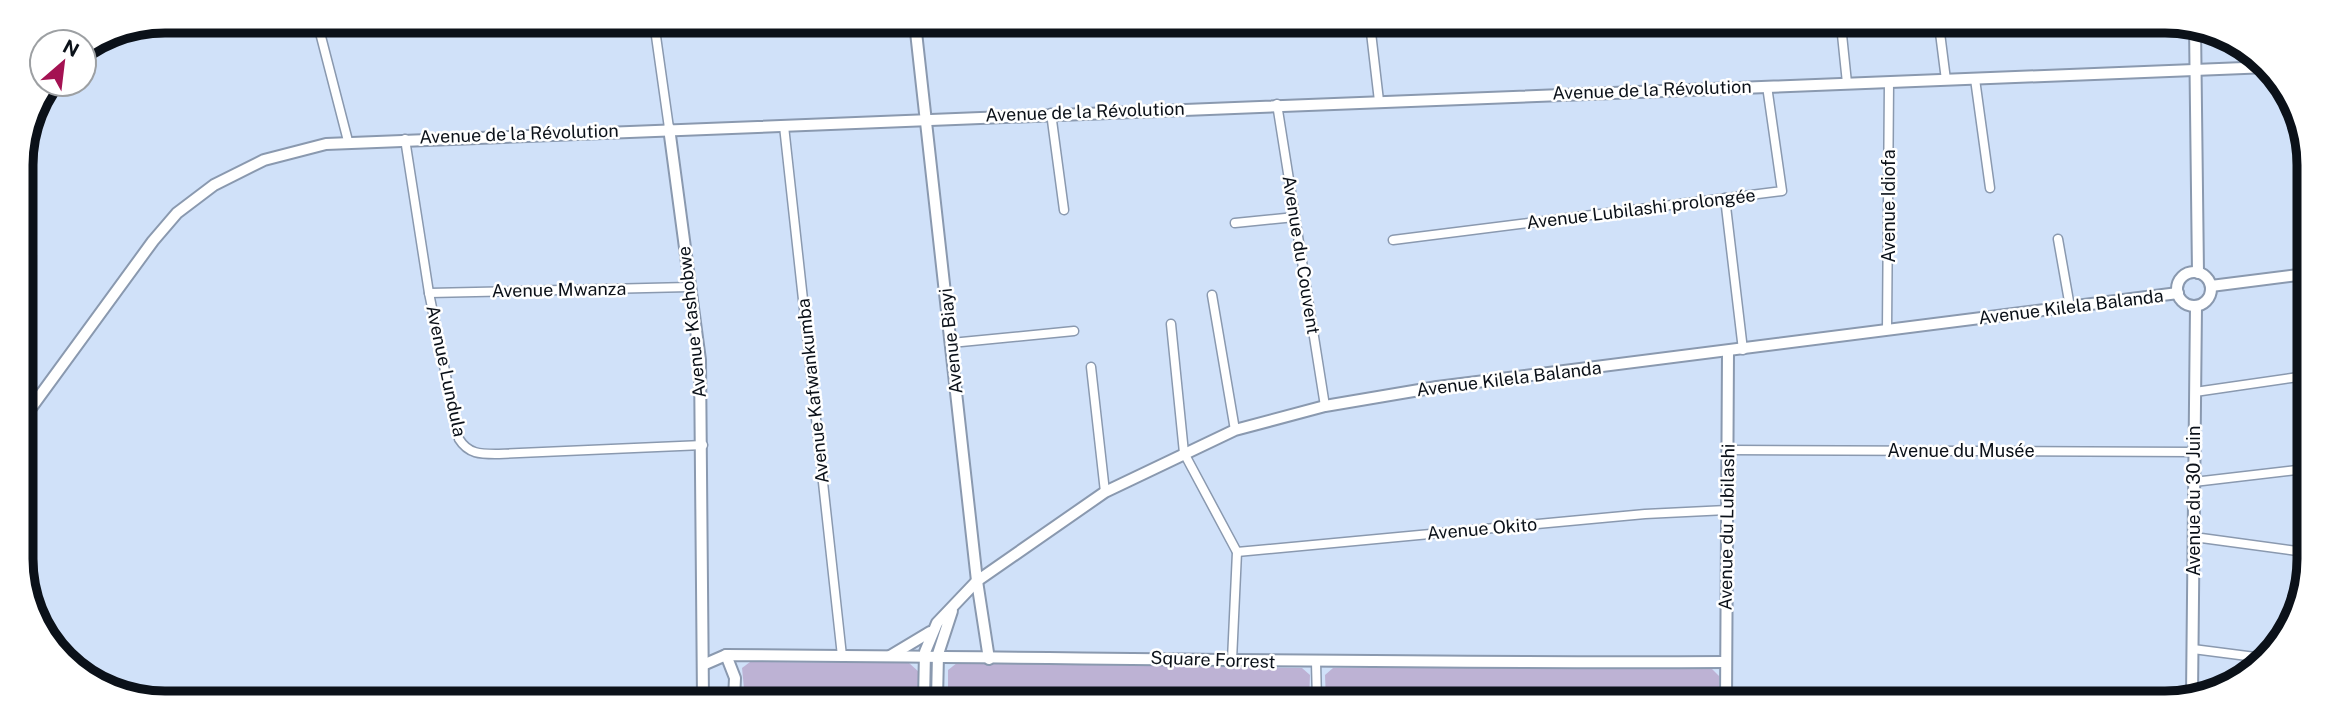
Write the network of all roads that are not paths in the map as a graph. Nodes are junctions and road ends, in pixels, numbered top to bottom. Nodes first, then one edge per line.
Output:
1 (320, 33) edge
2 (656, 33) edge
3 (916, 33) edge
4 (1371, 33) edge
5 (1842, 33) edge
6 (1940, 33) edge
7 (2195, 37) edge
8 (2253, 67) edge
9 (2195, 69) junction
10 (1975, 79) junction
11 (1946, 80) junction
12 (1889, 82) junction
13 (1847, 83) junction
14 (1767, 86) junction
15 (1379, 101) junction
16 (1277, 104) junction
17 (1051, 113) junction
18 (925, 119) junction
19 (784, 126) junction
20 (669, 128) junction
21 (405, 139) junction
22 (348, 141) junction
23 (1990, 188) dead end
24 (1725, 198) junction
25 (1064, 210) dead end
26 (1295, 217) junction
27 (1235, 223) dead end
28 (2058, 239) dead end
29 (1393, 240) dead end
30 (2198, 273) junction
31 (2297, 275) edge
32 (2211, 286) junction
33 (690, 287) junction
34 (429, 293) junction
35 (2178, 293) junction
36 (1212, 295) dead end
37 (2196, 306) junction
38 (2070, 307) junction
39 (1171, 324) dead end
40 (1887, 330) junction
41 (1074, 331) dead end
42 (951, 343) junction
43 (1742, 350) junction
44 (1728, 352) junction
45 (1091, 367) dead end
46 (2297, 377) edge
47 (2195, 392) junction
48 (35, 402) edge
49 (1325, 406) junction
50 (1235, 430) junction
51 (703, 445) junction
52 (1728, 450) junction
53 (2194, 452) junction
54 (1184, 453) junction
55 (2297, 469) edge
56 (2194, 482) junction
57 (1105, 492) junction
58 (1727, 510) junction
59 (2194, 537) junction
60 (2297, 551) edge
61 (1237, 552) junction
62 (977, 581) junction
63 (953, 608) junction
64 (932, 630) junction
65 (703, 632) junction
66 (2193, 649) junction
67 (724, 655) junction
68 (842, 656) junction
69 (887, 657) junction
70 (2253, 657) edge
71 (925, 658) junction
72 (937, 659) junction
73 (989, 659) junction
74 (1232, 660) junction
75 (1316, 662) junction
76 (1726, 662) junction
77 (703, 665) junction
78 (2192, 688) edge
79 (1317, 690) edge
80 (1726, 690) edge
81 (703, 691) edge
82 (734, 691) edge
83 (925, 691) edge
84 (937, 691) edge

1 - 22 street
2 - 20 street, Avenue Kashobwe
3 - 18 street, Avenue Biayi
4 - 15 street
5 - 13 street
6 - 11 street
7 - 9 street
8 - 9 street, Avenue de la Révolution
9 - 10 street, Avenue de la Révolution
9 - 30 street
10 - 11 street, Avenue de la Révolution
10 - 23 street
11 - 12 street, Avenue de la Révolution
12 - 13 street, Avenue de la Révolution
12 - 40 street, Avenue Idiofa
13 - 14 street, Avenue de la Révolution
14 - 15 street, Avenue de la Révolution
14 - 24 street, Avenue Lubilashi prolongée
15 - 16 street, Avenue de la Révolution
16 - 17 street, Avenue de la Révolution
16 - 26 street, Avenue du Couvent
17 - 18 street, Avenue de la Révolution
17 - 25 street
18 - 19 street, Avenue de la Révolution
18 - 42 street, Avenue Biayi
19 - 20 street, Avenue de la Révolution
19 - 68 street, Avenue Kafwankumba
20 - 21 street, Avenue de la Révolution
20 - 33 street, Avenue Kashobwe
21 - 22 street, Avenue de la Révolution
21 - 34 street, Avenue Lundula
22 - 48 street, Avenue de la Révolution
24 - 29 street, Avenue Lubilashi prolongée
24 - 43 street
26 - 27 street
26 - 49 street, Avenue du Couvent
28 - 38 street
30 - 32 street
30 - 35 street
31 - 32 street
32 - 37 street
33 - 34 street, Avenue Mwanza
33 - 51 street, Avenue Kashobwe
34 - 51 street, Avenue Lundula
35 - 37 street
35 - 38 street, Avenue Kilela Balanda
36 - 50 street
37 - 47 street, Avenue du 30 Juin
38 - 40 street, Avenue Kilela Balanda
39 - 54 street
40 - 43 street, Avenue Kilela Balanda
41 - 42 street
42 - 62 street, Avenue Biayi
43 - 44 street, Avenue Kilela Balanda
44 - 49 street, Avenue Kilela Balanda
44 - 52 street, Avenue du Lubilashi
45 - 57 street
46 - 47 street
47 - 53 street, Avenue du 30 Juin
49 - 50 street, Avenue Kilela Balanda
50 - 54 street, Avenue Kilela Balanda
51 - 65 street, Avenue Kashobwe
52 - 53 street, Avenue du Musée
52 - 58 street, Avenue du Lubilashi
53 - 56 street, Avenue du 30 Juin
54 - 57 street, Avenue Kilela Balanda
54 - 61 street
55 - 56 street
56 - 59 street, Avenue du 30 Juin
57 - 62 street, Avenue Kilela Balanda
58 - 61 street, Avenue Okito
58 - 76 street, Avenue du Lubilashi
59 - 60 street
59 - 66 street, Avenue du 30 Juin
61 - 74 street
62 - 63 street, Avenue Kilela Balanda
62 - 73 street, Avenue Biayi
63 - 64 street, Avenue Kilela Balanda
63 - 72 street
64 - 69 street
64 - 71 street, Avenue Kilela Balanda
65 - 67 street
65 - 77 street, Avenue Kashobwe
66 - 70 street
66 - 78 street, Avenue du 30 Juin
67 - 68 street, Square Forrest
67 - 77 street, Square Forrest
67 - 82 street
68 - 69 street, Square Forrest
69 - 71 street, Square Forrest
71 - 72 street, Square Forrest
71 - 83 street, Avenue Kilela Balanda
72 - 73 street, Square Forrest
72 - 84 street
73 - 74 street, Square Forrest
74 - 75 street, Square Forrest
75 - 76 street, Square Forrest
75 - 79 street
76 - 80 street, Avenue du Lubilashi
77 - 81 street, Avenue Kashobwe

